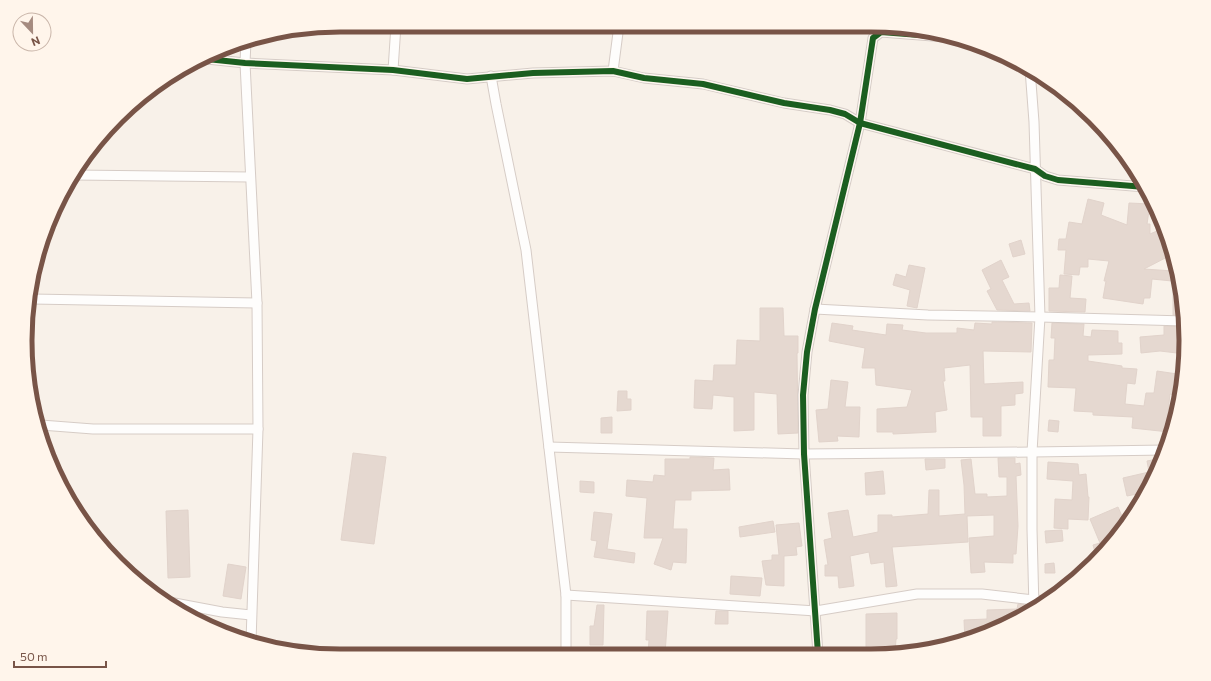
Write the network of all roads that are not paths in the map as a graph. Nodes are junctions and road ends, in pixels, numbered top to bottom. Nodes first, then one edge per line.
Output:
1 (396, 32) edge
2 (619, 32) edge
3 (879, 32) edge
4 (246, 47) edge
5 (213, 60) edge
6 (245, 63) junction
7 (393, 70) junction
8 (613, 71) junction
9 (491, 76) junction
10 (1031, 77) edge
11 (860, 123) junction
12 (1035, 169) junction
13 (80, 175) edge
14 (250, 177) junction
15 (1138, 186) edge
16 (35, 299) edge
17 (257, 303) junction
18 (815, 309) junction
19 (1040, 316) junction
20 (1178, 321) edge
21 (44, 425) edge
22 (258, 429) junction
23 (549, 447) junction
24 (1159, 450) edge
25 (1032, 452) junction
26 (804, 454) junction
27 (566, 595) junction
28 (1034, 602) edge
29 (180, 604) edge
30 (1031, 604) edge
31 (816, 611) junction
32 (251, 615) junction
33 (251, 636) edge
34 (566, 649) edge
35 (818, 649) edge

1 - 7 street
2 - 8 street
3 - 11 street
4 - 6 street
5 - 6 street
6 - 7 street
6 - 14 street
7 - 9 street
8 - 9 street
8 - 11 street
9 - 23 street
10 - 12 street
11 - 12 street
11 - 18 street
12 - 15 street
12 - 19 street
13 - 14 street
14 - 17 street
16 - 17 street
17 - 22 street
18 - 19 street
18 - 26 street
19 - 20 street
19 - 25 street
21 - 22 street
22 - 32 street
23 - 26 street
23 - 27 street
24 - 25 street
25 - 26 street
25 - 28 street
26 - 31 street
27 - 31 street
27 - 34 street
29 - 32 street
30 - 31 street
31 - 35 street
32 - 33 street

